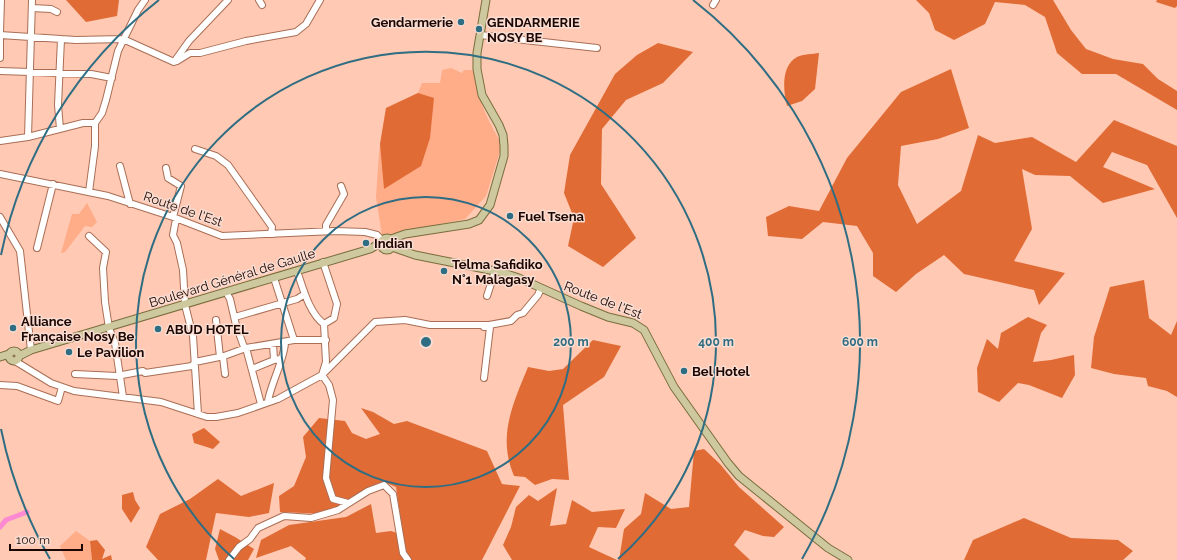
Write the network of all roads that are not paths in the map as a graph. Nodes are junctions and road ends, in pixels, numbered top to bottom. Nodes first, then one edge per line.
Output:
1 (1, 0) edge
2 (32, 0) edge
3 (145, 0) edge
4 (228, 0) edge
5 (320, 0) edge
6 (486, 0) edge
7 (32, 8) junction
8 (57, 12) dead end
9 (0, 32) edge
10 (480, 35) junction
11 (0, 37) edge
12 (30, 38) junction
13 (61, 39) junction
14 (123, 39) junction
15 (597, 48) dead end
16 (0, 58) edge
17 (174, 62) junction
18 (0, 71) edge
19 (29, 73) junction
20 (60, 73) junction
21 (112, 78) junction
22 (95, 123) junction
23 (60, 129) junction
24 (28, 137) junction
25 (0, 141) edge
26 (195, 149) dead end
27 (120, 166) dead end
28 (166, 168) dead end
29 (0, 174) edge
30 (53, 184) junction
31 (341, 186) dead end
32 (90, 192) junction
33 (130, 204) junction
34 (0, 217) edge
35 (174, 218) junction
36 (326, 231) junction
37 (280, 234) junction
38 (89, 236) dead end
39 (386, 244) junction
40 (37, 248) dead end
41 (322, 262) junction
42 (297, 271) junction
43 (495, 271) junction
44 (274, 278) junction
45 (541, 288) junction
46 (226, 292) junction
47 (305, 294) junction
48 (488, 296) dead end
49 (283, 303) junction
50 (185, 305) junction
51 (235, 317) junction
52 (216, 320) dead end
53 (324, 324) junction
54 (480, 326) junction
55 (109, 328) junction
56 (294, 340) junction
57 (326, 340) junction
58 (285, 342) junction
59 (273, 344) junction
60 (246, 348) junction
61 (28, 351) junction
62 (11, 357) edge
63 (221, 357) junction
64 (278, 360) junction
65 (195, 362) junction
66 (252, 369) junction
67 (75, 374) dead end
68 (120, 374) junction
69 (224, 374) dead end
70 (322, 375) junction
71 (484, 378) dead end
72 (0, 384) edge
73 (62, 387) junction
74 (122, 397) junction
75 (268, 401) junction
76 (261, 404) junction
77 (198, 414) junction
78 (348, 503) junction
79 (229, 560) edge
80 (408, 560) edge
81 (848, 560) edge

1 - 9 street
2 - 7 street
3 - 14 street
4 - 17 street
5 - 17 street
6 - 10 main road
7 - 8 street
7 - 12 street
10 - 15 street
10 - 39 main road
11 - 12 street
11 - 16 street
12 - 13 street
12 - 19 street
13 - 14 street
13 - 20 street
14 - 17 street
14 - 21 street
18 - 19 street
19 - 20 street
19 - 24 street
20 - 21 street
20 - 23 street
21 - 22 street
22 - 23 street
22 - 32 street
23 - 24 street
24 - 25 street
26 - 37 street
27 - 33 street
28 - 35 street
29 - 30 street, Route de l'Est
30 - 32 street, Route de l'Est
30 - 40 street
31 - 36 street
32 - 33 street, Route de l'Est
33 - 35 street, Route de l'Est
34 - 61 street
35 - 37 street, Route de l'Est
35 - 50 street
36 - 37 street, Route de l'Est
36 - 39 street, Route de l'Est
38 - 55 street
39 - 41 main road, Boulevard Général de Gaulle
39 - 43 main road, Route de l'Est
41 - 42 main road, Boulevard Général de Gaulle
41 - 53 street
42 - 44 main road, Boulevard Général de Gaulle
42 - 47 street
43 - 45 main road, Route de l'Est
43 - 48 street
44 - 46 main road, Boulevard Général de Gaulle
44 - 49 street
45 - 54 street
45 - 81 main road, Route de l'Est
46 - 50 main road, Boulevard Général de Gaulle
46 - 51 street
47 - 49 street
47 - 53 street
49 - 51 street
49 - 56 street
50 - 55 main road, Boulevard Général de Gaulle
50 - 65 street
51 - 60 street
52 - 63 street
53 - 57 street
54 - 70 street
54 - 71 street
55 - 61 main road, Boulevard Général de Gaulle
55 - 68 street
56 - 57 street
56 - 58 street
57 - 70 street
58 - 59 street
58 - 64 street
59 - 60 street
59 - 64 street
60 - 63 street
60 - 66 street
61 - 62 main road, Boulevard Général de Gaulle
62 - 73 street
63 - 65 street
63 - 69 street
64 - 66 street
64 - 75 street
65 - 68 street
65 - 77 street
66 - 76 street
67 - 68 street
68 - 74 street
70 - 75 street
70 - 78 street
72 - 73 street
73 - 74 street
74 - 77 street
75 - 76 street
76 - 77 street
78 - 79 street
78 - 80 street

